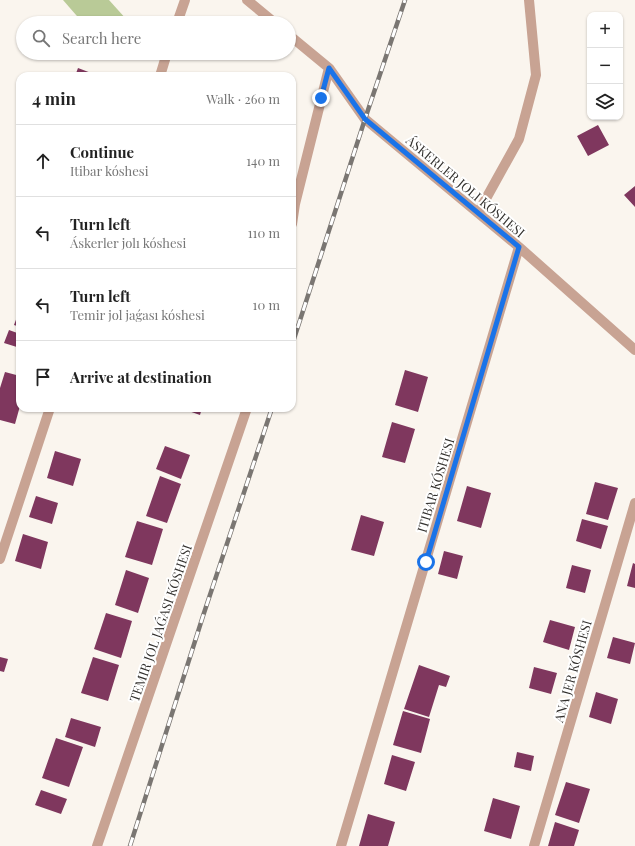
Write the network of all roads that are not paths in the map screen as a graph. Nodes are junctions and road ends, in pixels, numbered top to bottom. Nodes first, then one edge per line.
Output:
1 (185, 0) edge
2 (247, 0) edge
3 (530, 0) edge
4 (179, 16) edge
5 (266, 16) edge
6 (296, 41) edge
7 (165, 60) edge
8 (329, 68) junction
9 (161, 72) edge
10 (296, 200) edge
11 (478, 213) junction
12 (519, 247) junction
13 (635, 350) edge
14 (49, 412) edge
15 (246, 412) edge
16 (635, 503) edge
17 (0, 559) edge
18 (97, 846) edge
19 (341, 846) edge
20 (534, 846) edge

1 - 4 street
2 - 5 street
3 - 11 street
6 - 8 street
7 - 9 street
8 - 10 street
8 - 11 street
11 - 12 street
12 - 13 street
12 - 19 street, ITIBAR KÓSHESI
14 - 17 street
15 - 18 street
16 - 20 street, ANA JER KÓSHESI

